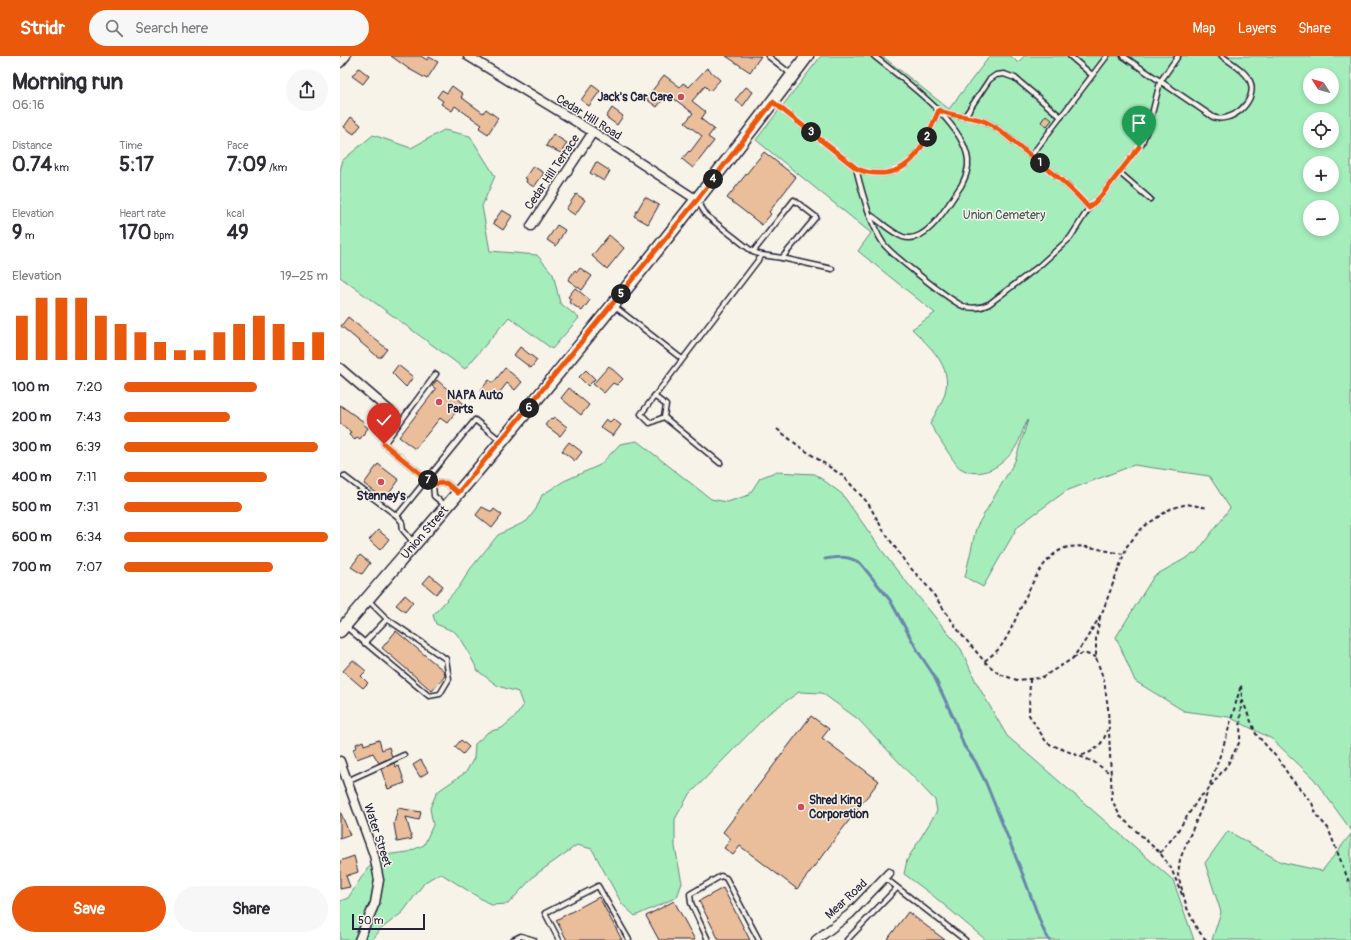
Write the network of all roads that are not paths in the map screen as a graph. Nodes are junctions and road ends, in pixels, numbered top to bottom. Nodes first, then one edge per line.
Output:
1 (346, 56) edge
2 (468, 56) edge
3 (768, 56) edge
4 (807, 56) edge
5 (874, 56) edge
6 (1070, 56) edge
7 (1107, 56) edge
8 (1123, 56) edge
9 (1178, 56) edge
10 (1222, 56) edge
11 (340, 63) edge
12 (793, 75) junction
13 (1092, 75) junction
14 (1160, 82) junction
15 (773, 102) junction
16 (939, 110) junction
17 (965, 116) junction
18 (1061, 116) junction
19 (593, 132) junction
20 (1031, 156) junction
21 (856, 168) junction
22 (1120, 173) junction
23 (1150, 199) dead end
24 (697, 200) junction
25 (1089, 208) junction
26 (872, 215) junction
27 (531, 226) dead end
28 (753, 252) junction
29 (762, 255) junction
30 (782, 258) junction
31 (832, 269) dead end
32 (612, 305) junction
33 (682, 359) junction
34 (340, 368) edge
35 (436, 374) dead end
36 (654, 396) junction
37 (390, 410) dead end
38 (664, 417) junction
39 (501, 442) junction
40 (720, 463) dead end
41 (344, 476) dead end
42 (426, 478) junction
43 (433, 484) junction
44 (458, 493) junction
45 (446, 507) junction
46 (397, 516) junction
47 (415, 543) junction
48 (367, 599) junction
49 (387, 619) junction
50 (342, 626) edge
51 (364, 643) junction
52 (404, 755) dead end
53 (340, 760) edge
54 (348, 781) junction
55 (887, 875) joint
56 (897, 888) junction
57 (820, 939) edge
58 (359, 940) edge
59 (513, 940) edge
60 (534, 940) edge
61 (559, 940) edge
62 (629, 940) edge
63 (708, 940) edge
64 (759, 940) edge
65 (847, 940) edge
66 (965, 940) edge

1 - 11 street
2 - 19 street, Cedar Hill Road
3 - 12 lane
4 - 12 main road, Union Street
5 - 16 lane
6 - 13 lane
7 - 13 lane
8 - 14 lane
9 - 14 lane
10 - 14 lane
12 - 15 main road, Union Street
13 - 18 lane
14 - 22 lane
15 - 21 lane
15 - 24 main road, Union Street
16 - 17 lane
16 - 21 lane
16 - 26 lane
17 - 18 lane
17 - 20 lane
18 - 20 lane
19 - 24 street, Cedar Hill Road
19 - 27 street, Cedar Hill Terrace
20 - 25 lane
21 - 26 lane
22 - 23 lane
22 - 25 lane
24 - 28 lane
24 - 32 main road, Union Street
25 - 26 lane
28 - 29 lane
28 - 30 lane
29 - 30 lane
29 - 33 lane
30 - 31 lane
32 - 33 lane
32 - 39 main road, Union Street
33 - 36 lane
34 - 37 street
35 - 42 lane
36 - 38 lane
36 - 38 lane
38 - 40 lane
39 - 42 lane
39 - 44 main road, Union Street
41 - 46 lane
42 - 43 lane
42 - 46 lane
43 - 44 lane
43 - 45 lane
44 - 45 main road, Union Street
45 - 47 main road, Union Street
46 - 47 lane
47 - 48 main road, Union Street
48 - 49 lane
48 - 50 main road, Union Street
49 - 51 lane
49 - 51 lane
50 - 51 lane
52 - 54 lane
53 - 54 street, Water Street
54 - 58 street, Water Street
55 - 56 lane
55 - 57 street, Mear Road
56 - 65 lane
56 - 66 lane
59 - 60 lane
61 - 62 lane
63 - 64 lane

